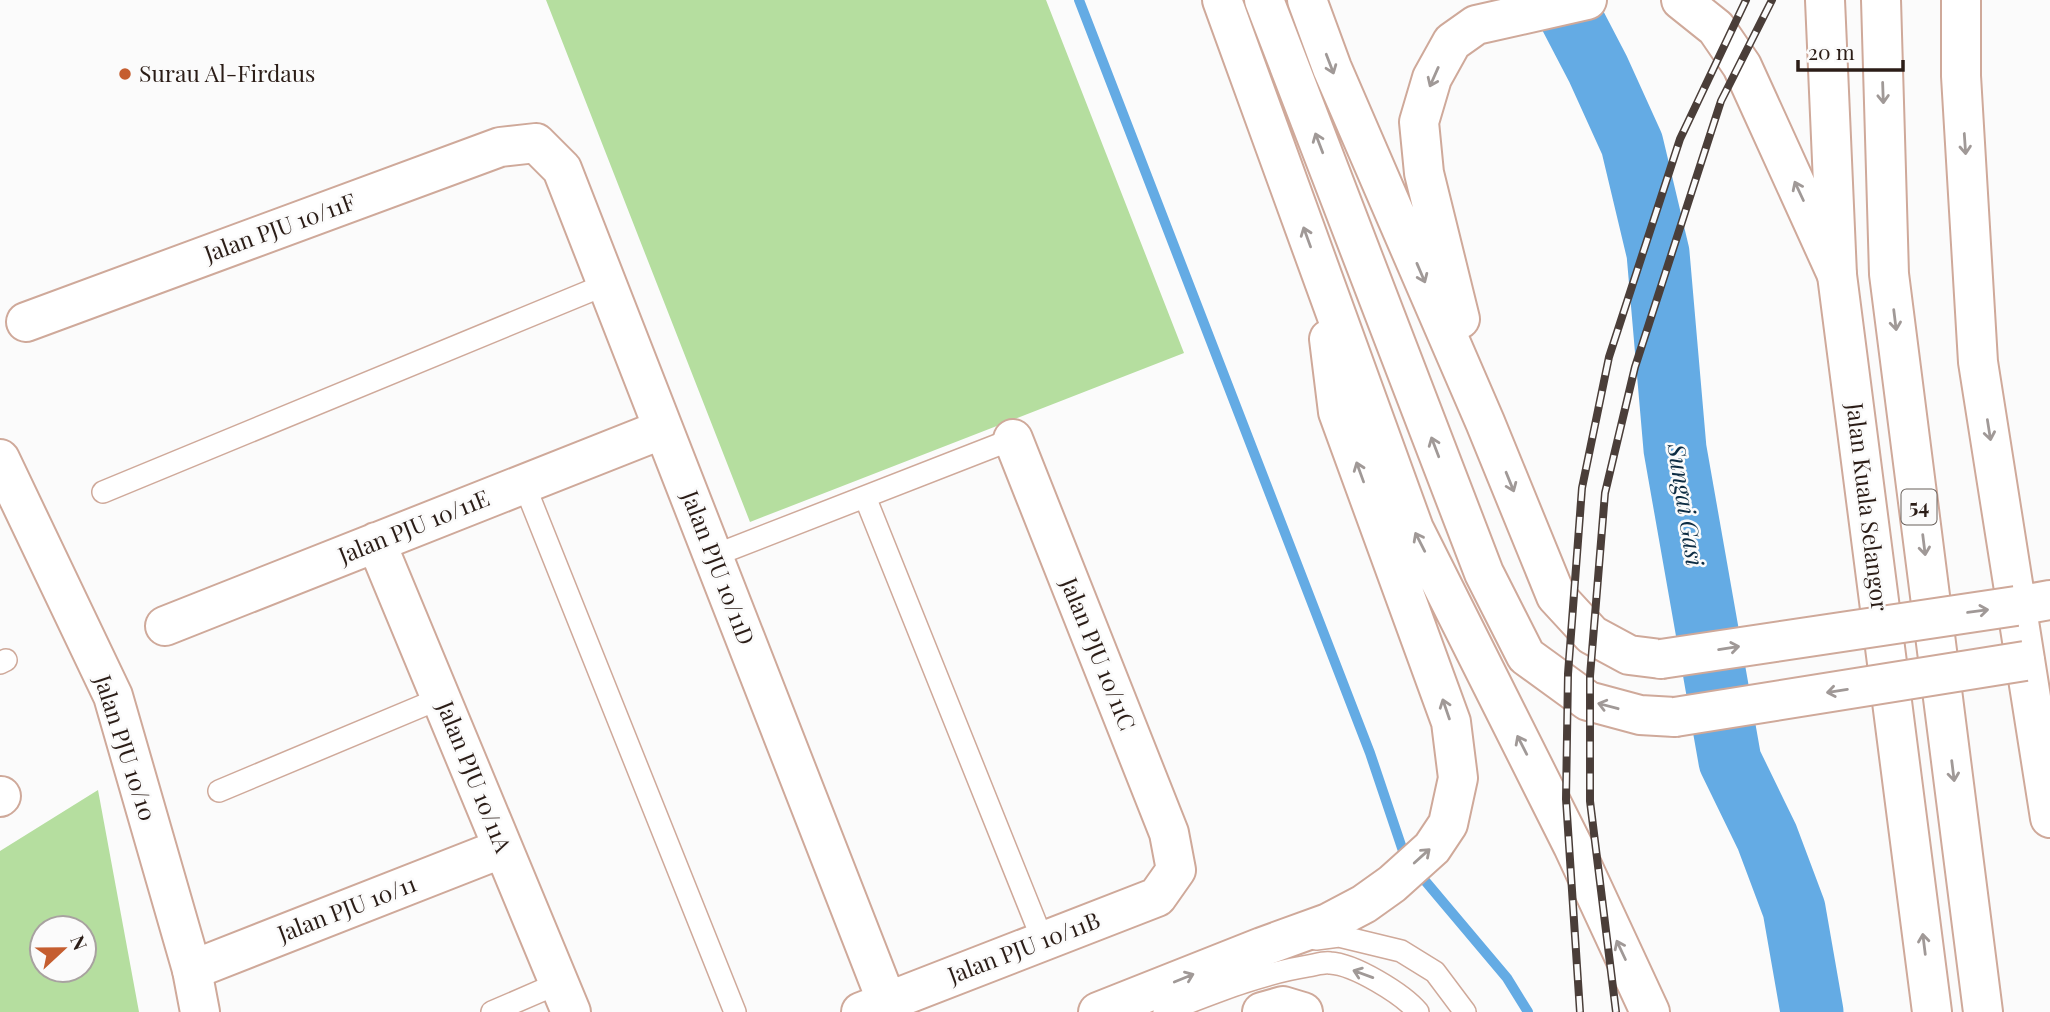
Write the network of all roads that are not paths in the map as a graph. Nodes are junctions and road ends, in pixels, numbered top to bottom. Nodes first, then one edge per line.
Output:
1 (1222, 0) edge
2 (1264, 0) edge
3 (1307, 0) edge
4 (1587, 0) edge
5 (1681, 0) edge
6 (1825, 0) edge
7 (1881, 0) edge
8 (1961, 0) edge
9 (536, 143) joint
10 (1837, 275) junction
11 (1322, 278) junction
12 (607, 284) junction
13 (26, 322) dead end
14 (1485, 422) junction
15 (663, 429) junction
16 (1013, 439) joint
17 (0, 459) edge
18 (524, 484) junction
19 (103, 492) dead end
20 (865, 497) junction
21 (376, 542) junction
22 (713, 556) junction
23 (2033, 603) edge
24 (164, 626) dead end
25 (2038, 659) edge
26 (441, 698) junction
27 (219, 791) dead end
28 (2050, 818) edge
29 (503, 848) junction
30 (1176, 870) joint
31 (1044, 941) junction
32 (1262, 947) junction
33 (192, 970) junction
34 (565, 998) edge
35 (874, 1007) edge
36 (200, 1012) edge
37 (492, 1012) edge
38 (735, 1012) edge
39 (1098, 1012) edge
40 (1164, 1012) edge
41 (1262, 1012) edge
42 (1303, 1012) edge
43 (1418, 1012) edge
44 (1465, 1012) edge
45 (1650, 1012) edge
46 (1933, 1012) edge
47 (1983, 1012) edge

11 -> 1 main road
25 -> 2 main road, bridge
3 -> 14 main road
4 -> 14 main road
10 -> 5 main road
6 - 10 main road, Jalan Kuala Selangor / 54
7 -> 47 main road, 54
8 -> 23 main road
9 - 12 main road, Jalan PJU 10/11D
9 - 13 main road, Jalan PJU 10/11F
46 -> 10 main road, Jalan Kuala Selangor / 54
32 -> 11 main road
45 -> 11 main road
12 - 15 main road, Jalan PJU 10/11D
12 - 19 lane
14 -> 23 main road, bridge
15 - 18 main road, Jalan PJU 10/11E
15 - 22 main road, Jalan PJU 10/11D
16 - 20 lane
16 - 30 main road, Jalan PJU 10/11C
17 - 33 main road, Jalan PJU 10/10
18 - 21 main road, Jalan PJU 10/11E
18 - 38 lane
20 - 22 lane
20 - 31 lane
21 - 24 main road, Jalan PJU 10/11E
21 - 26 main road, Jalan PJU 10/11A
22 - 35 main road, Jalan PJU 10/11D
23 - 25 main road
25 - 28 main road
26 - 27 lane
26 - 29 main road, Jalan PJU 10/11A
29 - 33 main road, Jalan PJU 10/11
29 - 34 main road, Jalan PJU 10/11A
30 - 31 main road, Jalan PJU 10/11B
31 - 35 main road, Jalan PJU 10/11B
39 -> 32 main road
32 - 44 lane
33 - 36 main road, Jalan PJU 10/10
34 - 37 lane
43 -> 40 lane
41 - 42 main road

